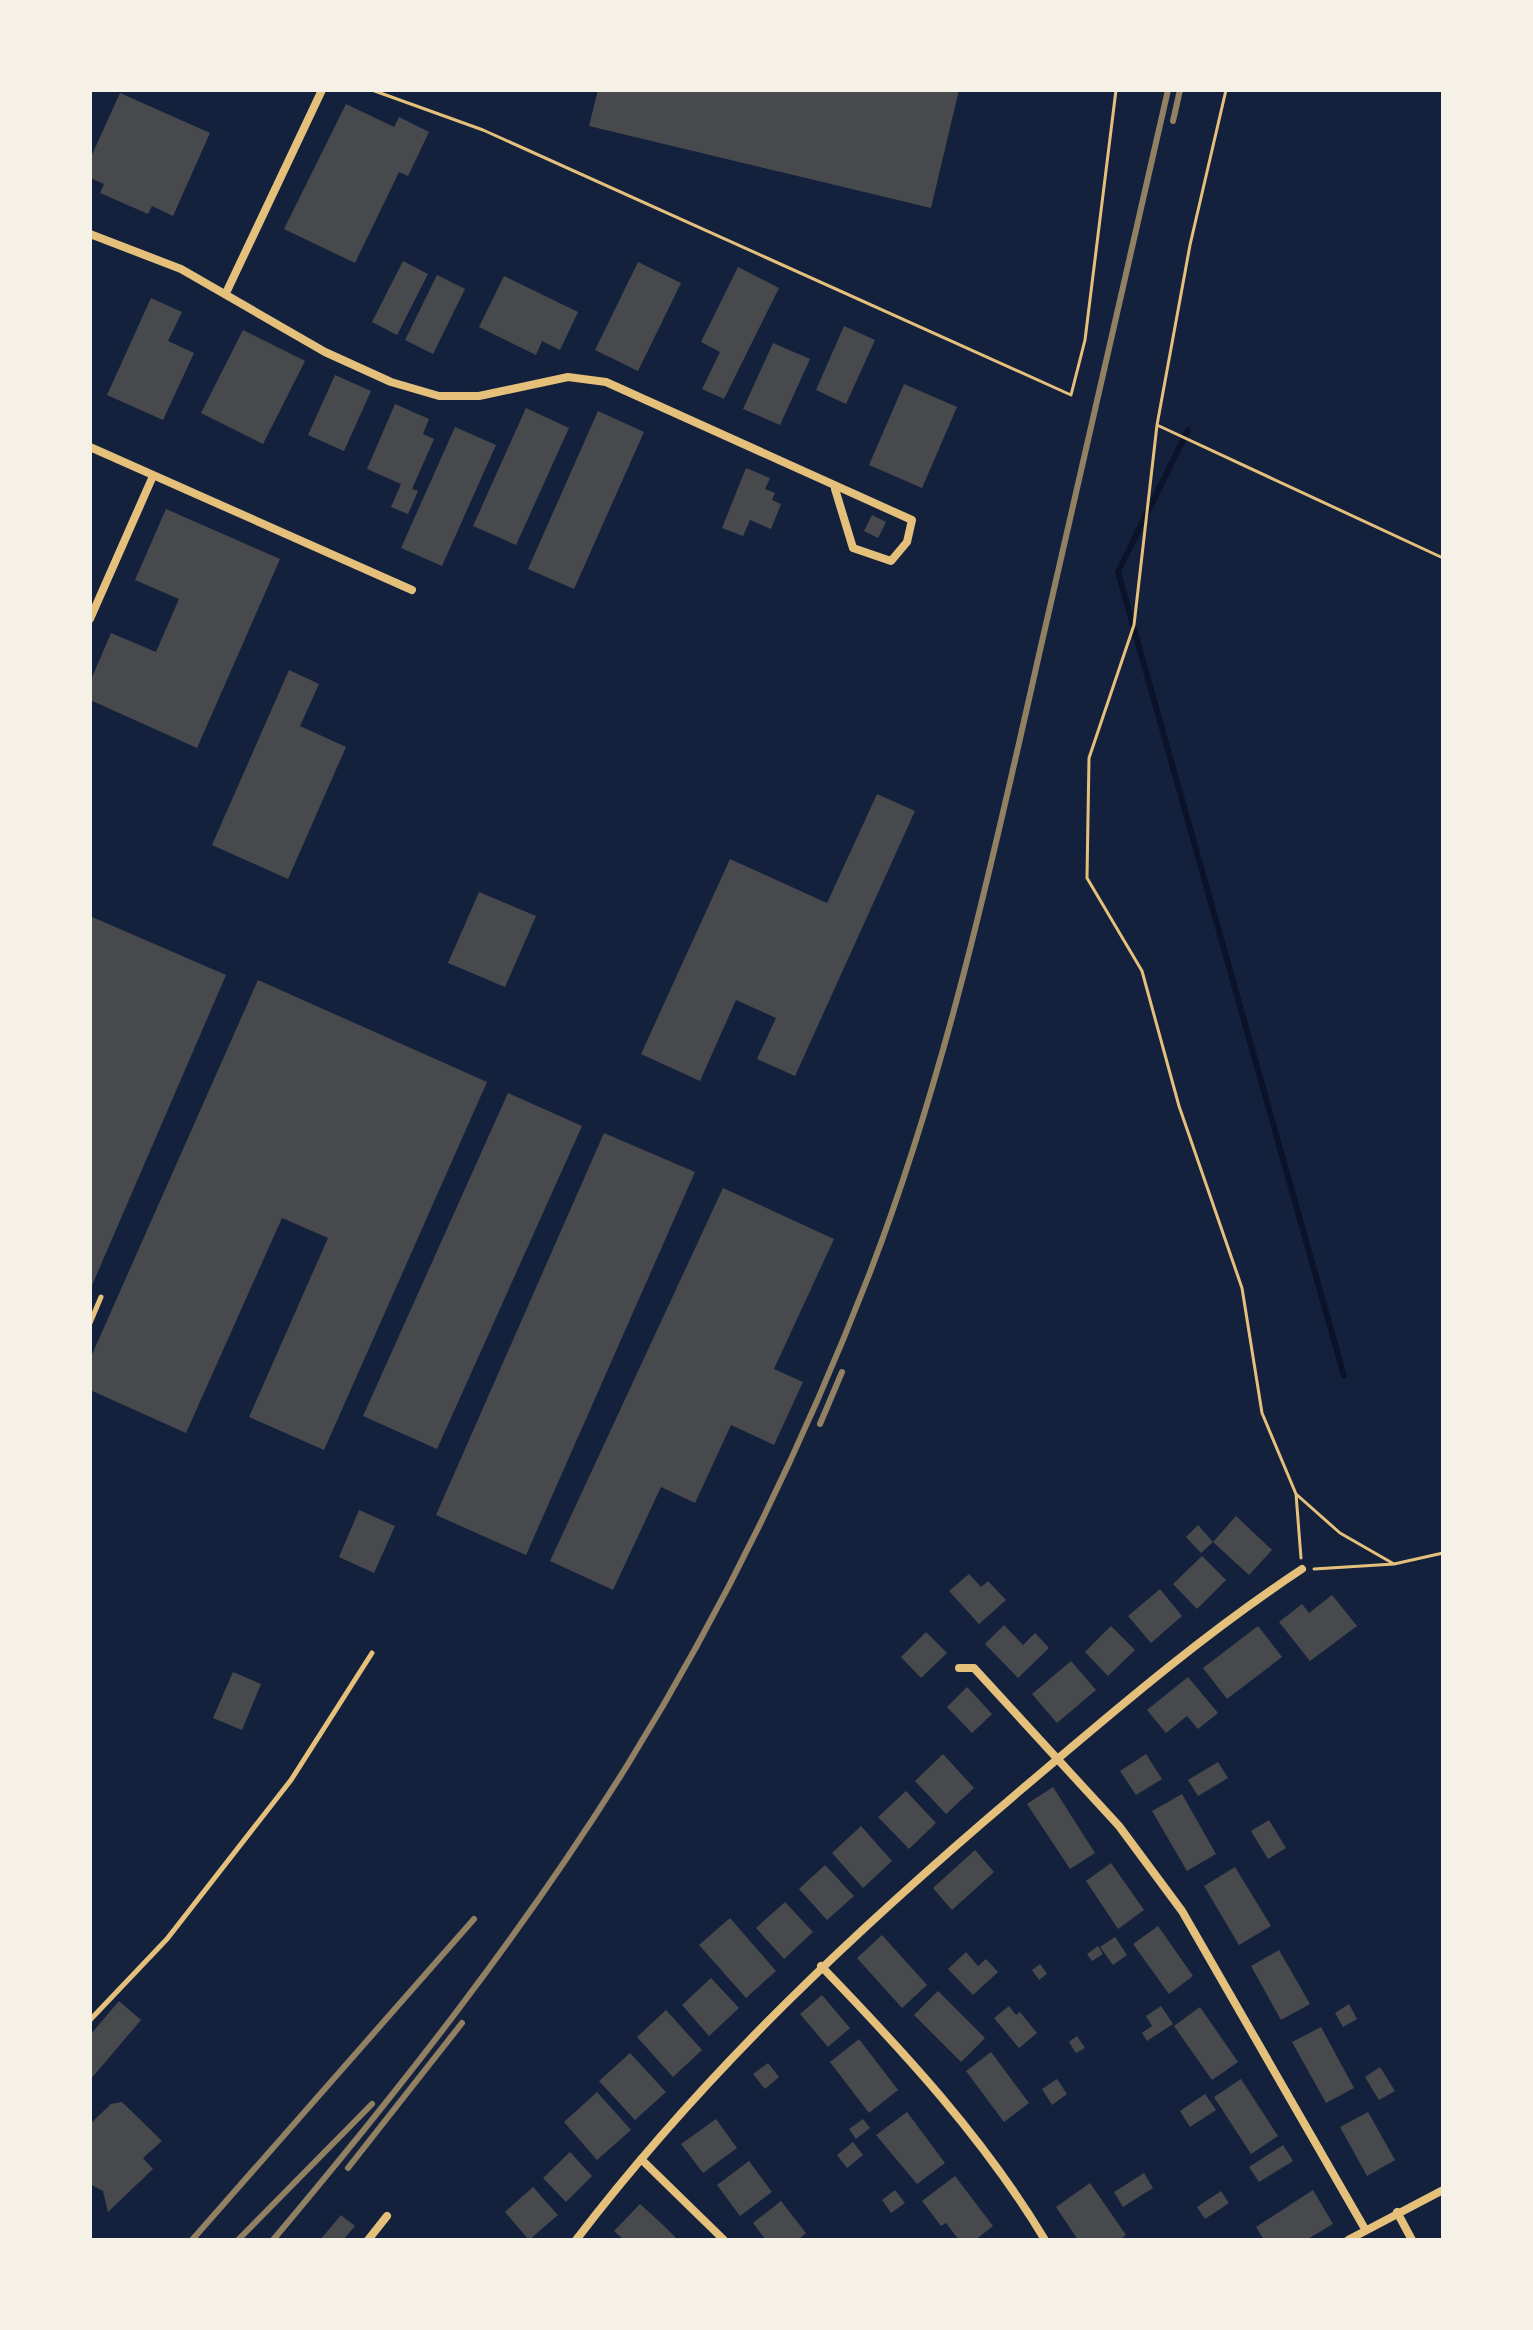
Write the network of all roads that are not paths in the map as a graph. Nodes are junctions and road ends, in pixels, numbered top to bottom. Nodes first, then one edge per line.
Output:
1 (322, 90) edge
2 (90, 234) edge
3 (226, 293) junction
4 (90, 447) edge
5 (153, 476) junction
6 (835, 489) junction
7 (412, 590) dead end
8 (90, 619) edge
9 (101, 1297) dead end
10 (90, 1323) edge
11 (1302, 1569) road end
12 (372, 1653) dead end
13 (959, 1668) dead end
14 (1057, 1759) junction
15 (821, 1966) junction
16 (90, 2020) edge
17 (641, 2159) junction
18 (1443, 2190) edge
19 (1397, 2212) junction
20 (387, 2216) dead end
21 (1365, 2229) junction
22 (368, 2240) edge
23 (576, 2240) edge
24 (724, 2240) edge
25 (1045, 2240) edge
26 (1348, 2240) edge
27 (1412, 2240) edge

1 - 3 street
2 - 3 street
3 - 6 street
4 - 5 street
5 - 7 street
5 - 8 street
6 - 6 street
9 - 10 lane
11 - 14 street
12 - 16 lane
13 - 14 street
14 - 15 street
14 - 21 street
15 - 17 street
15 - 25 street
17 - 23 street
17 - 24 street
18 - 19 street
19 - 21 street
19 - 27 street
20 - 22 street
21 - 26 street

